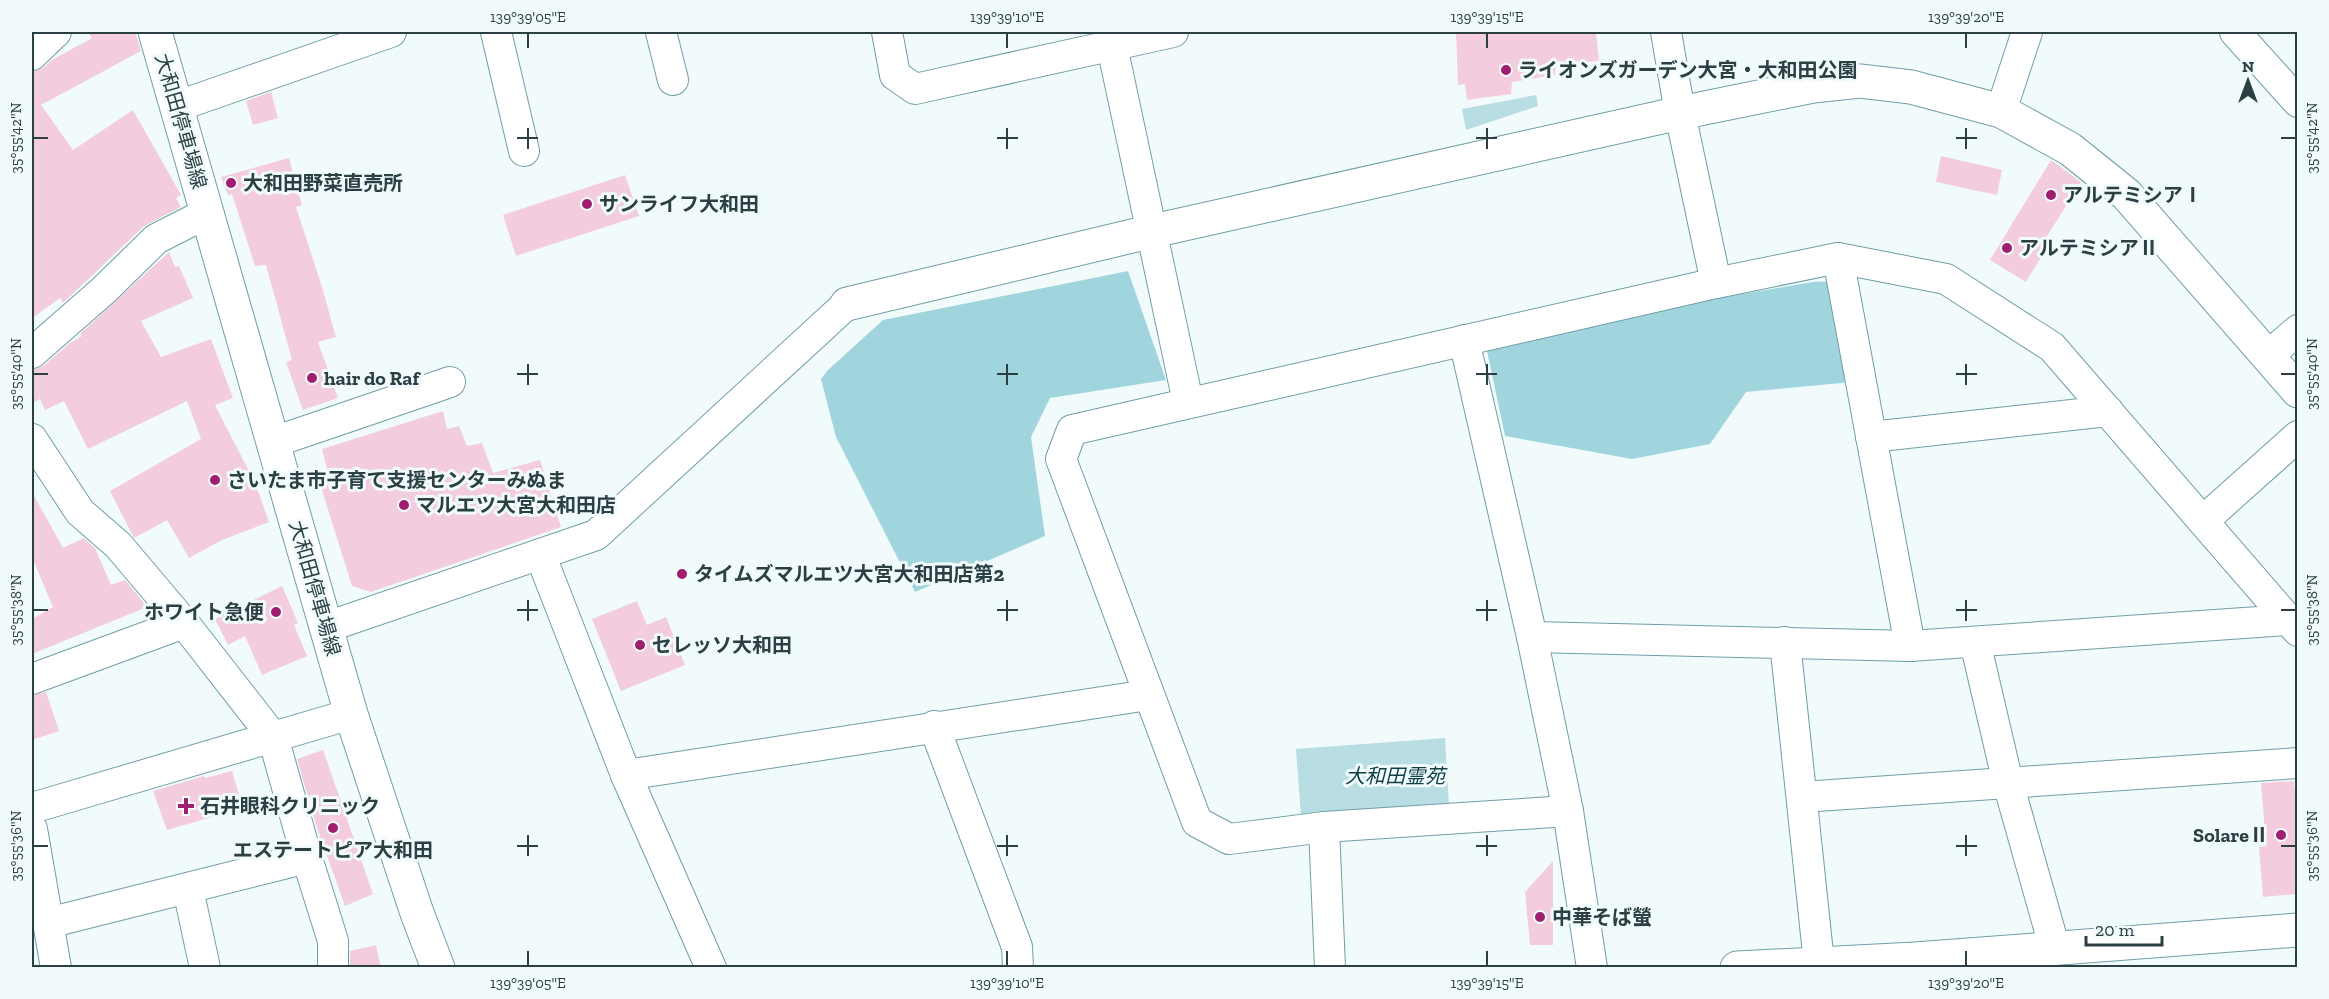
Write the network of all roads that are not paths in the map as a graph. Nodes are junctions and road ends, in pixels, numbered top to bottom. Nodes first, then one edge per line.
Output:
1 (56, 32) edge
2 (155, 32) edge
3 (391, 32) edge
4 (496, 32) edge
5 (661, 32) edge
6 (887, 32) edge
7 (1173, 32) edge
8 (1666, 32) edge
9 (2027, 32) edge
10 (2235, 32) edge
11 (1110, 38) edge
12 (32, 55) edge
13 (673, 80) dead end
14 (2298, 102) edge
15 (178, 106) junction
16 (2001, 111) junction
17 (1680, 113) junction
18 (524, 151) dead end
19 (207, 213) junction
20 (1153, 231) junction
21 (1838, 258) junction
22 (1716, 283) junction
23 (847, 304) joint
24 (2298, 330) edge
25 (1464, 340) junction
26 (32, 353) edge
27 (2268, 356) junction
28 (450, 382) dead end
29 (2298, 391) edge
30 (1188, 402) junction
31 (2108, 411) junction
32 (2298, 436) edge
33 (1871, 437) junction
34 (32, 439) edge
35 (274, 442) junction
36 (2203, 521) junction
37 (540, 554) junction
38 (184, 623) junction
39 (2293, 626) edge
40 (327, 627) junction
41 (1532, 637) junction
42 (1785, 642) junction
43 (1975, 642) junction
44 (1910, 646) junction
45 (32, 679) edge
46 (1148, 695) junction
47 (351, 714) junction
48 (934, 726) junction
49 (273, 737) junction
50 (2298, 763) edge
51 (626, 775) junction
52 (2008, 783) junction
53 (1802, 797) junction
54 (32, 808) edge
55 (1568, 810) junction
56 (1324, 827) junction
57 (32, 829) edge
58 (308, 858) junction
59 (188, 889) junction
60 (48, 923) junction
61 (2298, 930) edge
62 (2064, 955) edge
63 (1819, 963) junction
64 (56, 968) edge
65 (205, 968) edge
66 (333, 968) edge
67 (438, 968) edge
68 (711, 968) edge
69 (1018, 968) edge
70 (1330, 968) edge
71 (1592, 968) edge
72 (1737, 968) edge

1 - 12 street
2 - 15 street, 大和田停車場線
3 - 15 street
4 - 18 street
5 - 13 street
6 - 11 street
7 - 11 street
8 - 17 street
9 - 16 street
10 - 14 street
11 - 20 street
15 - 19 street, 大和田停車場線
16 - 17 street
16 - 27 street
17 - 20 street
17 - 22 street
19 - 26 street
19 - 35 street, 大和田停車場線
20 - 23 street
20 - 30 street
21 - 22 street
21 - 31 street
21 - 33 street
22 - 25 street
23 - 37 street
24 - 27 street
25 - 30 street
25 - 41 street
27 - 29 street
28 - 35 street
30 - 46 street
31 - 33 street
31 - 36 street
32 - 36 street
33 - 44 street
34 - 38 street
35 - 40 street, 大和田停車場線
36 - 39 street
37 - 40 street
37 - 51 street
38 - 45 street
38 - 49 street
39 - 43 street
40 - 47 street, 大和田停車場線
41 - 42 street
41 - 55 street
42 - 44 street
42 - 53 street
43 - 44 street
43 - 52 street
46 - 48 street
46 - 56 street
47 - 49 street
47 - 67 street, 大和田停車場線
48 - 51 street
48 - 69 street
49 - 54 street
49 - 58 street
50 - 52 street
51 - 68 street
52 - 53 street
52 - 62 street
53 - 63 street
55 - 56 street
55 - 71 street
56 - 70 street
57 - 60 street
58 - 59 street
58 - 66 street
59 - 60 street
59 - 65 street
60 - 64 street
61 - 62 street
62 - 63 street
63 - 72 street

